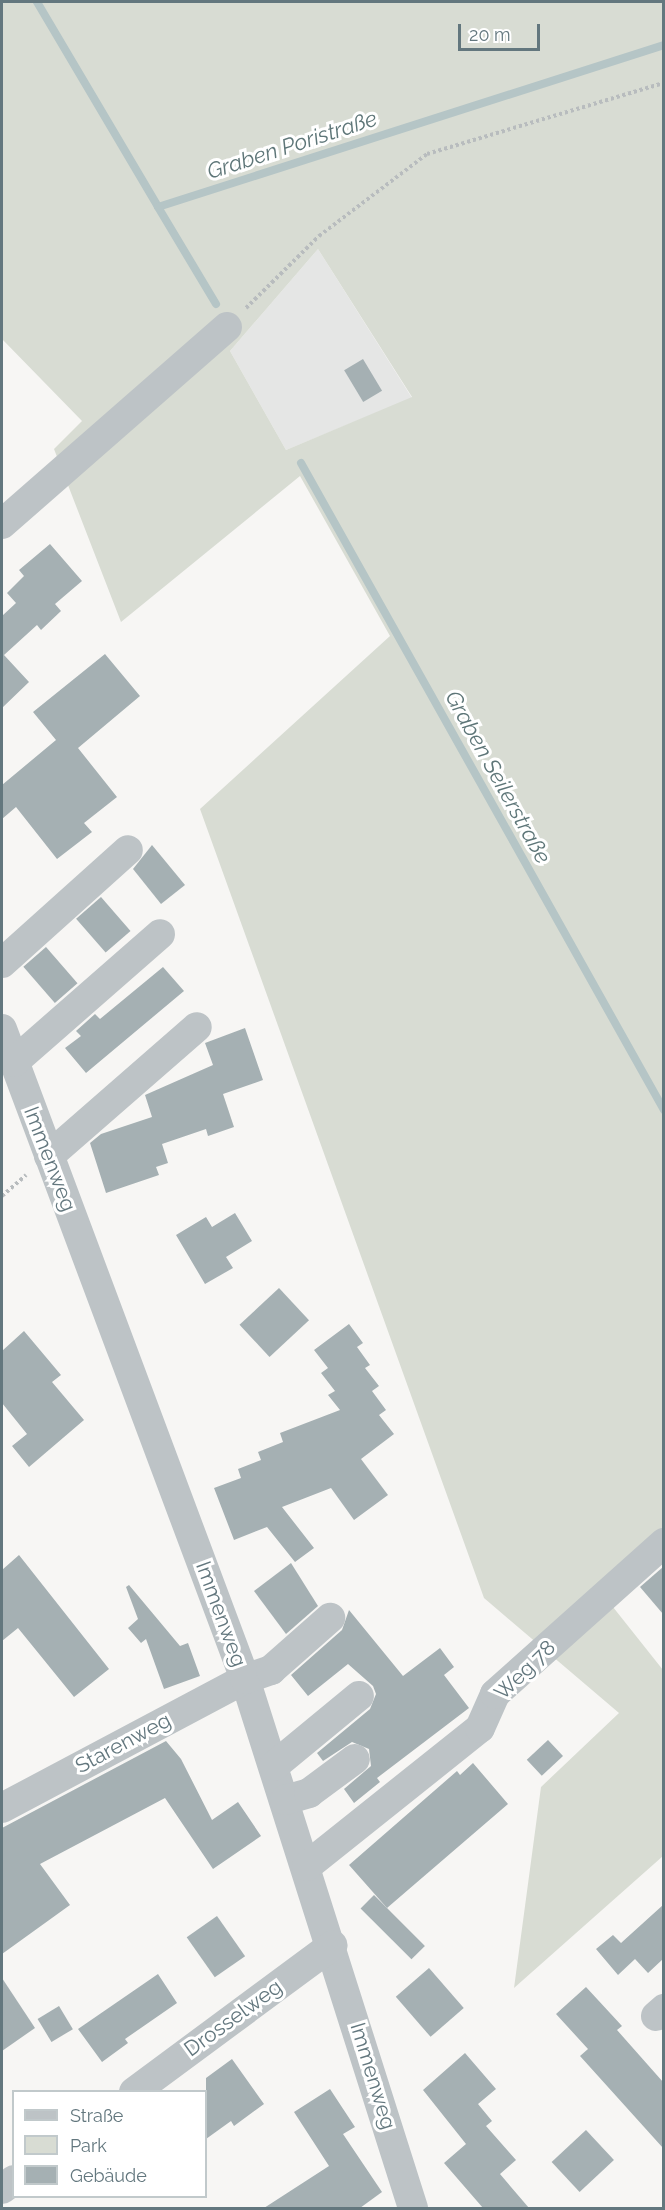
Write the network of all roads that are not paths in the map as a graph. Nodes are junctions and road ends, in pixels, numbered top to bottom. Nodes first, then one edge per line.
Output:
1 (226, 327) road end
2 (2, 524) edge
3 (128, 850) dead end
4 (160, 934) dead end
5 (2, 963) edge
6 (197, 1027) dead end
7 (2, 1029) edge
8 (14, 1062) junction
9 (49, 1156) junction
10 (663, 1543) edge
11 (330, 1618) dead end
12 (245, 1678) junction
13 (359, 1696) dead end
14 (355, 1759) dead end
15 (274, 1767) junction
16 (285, 1800) junction
17 (2, 1808) edge
18 (307, 1866) junction
19 (333, 1945) junction
20 (135, 2090) edge
21 (413, 2208) edge

1 - 2 street
3 - 5 street
4 - 8 street
6 - 9 street
7 - 8 street, Immenweg
8 - 9 street, Immenweg
9 - 12 street, Immenweg
10 - 18 street, Weg 78
11 - 12 street, Starenweg
12 - 15 street, Immenweg
12 - 17 street, Starenweg
13 - 15 street
14 - 16 street
15 - 16 street, Immenweg
16 - 18 street, Immenweg
18 - 19 street, Immenweg
19 - 20 street, Drosselweg
19 - 21 street, Immenweg

